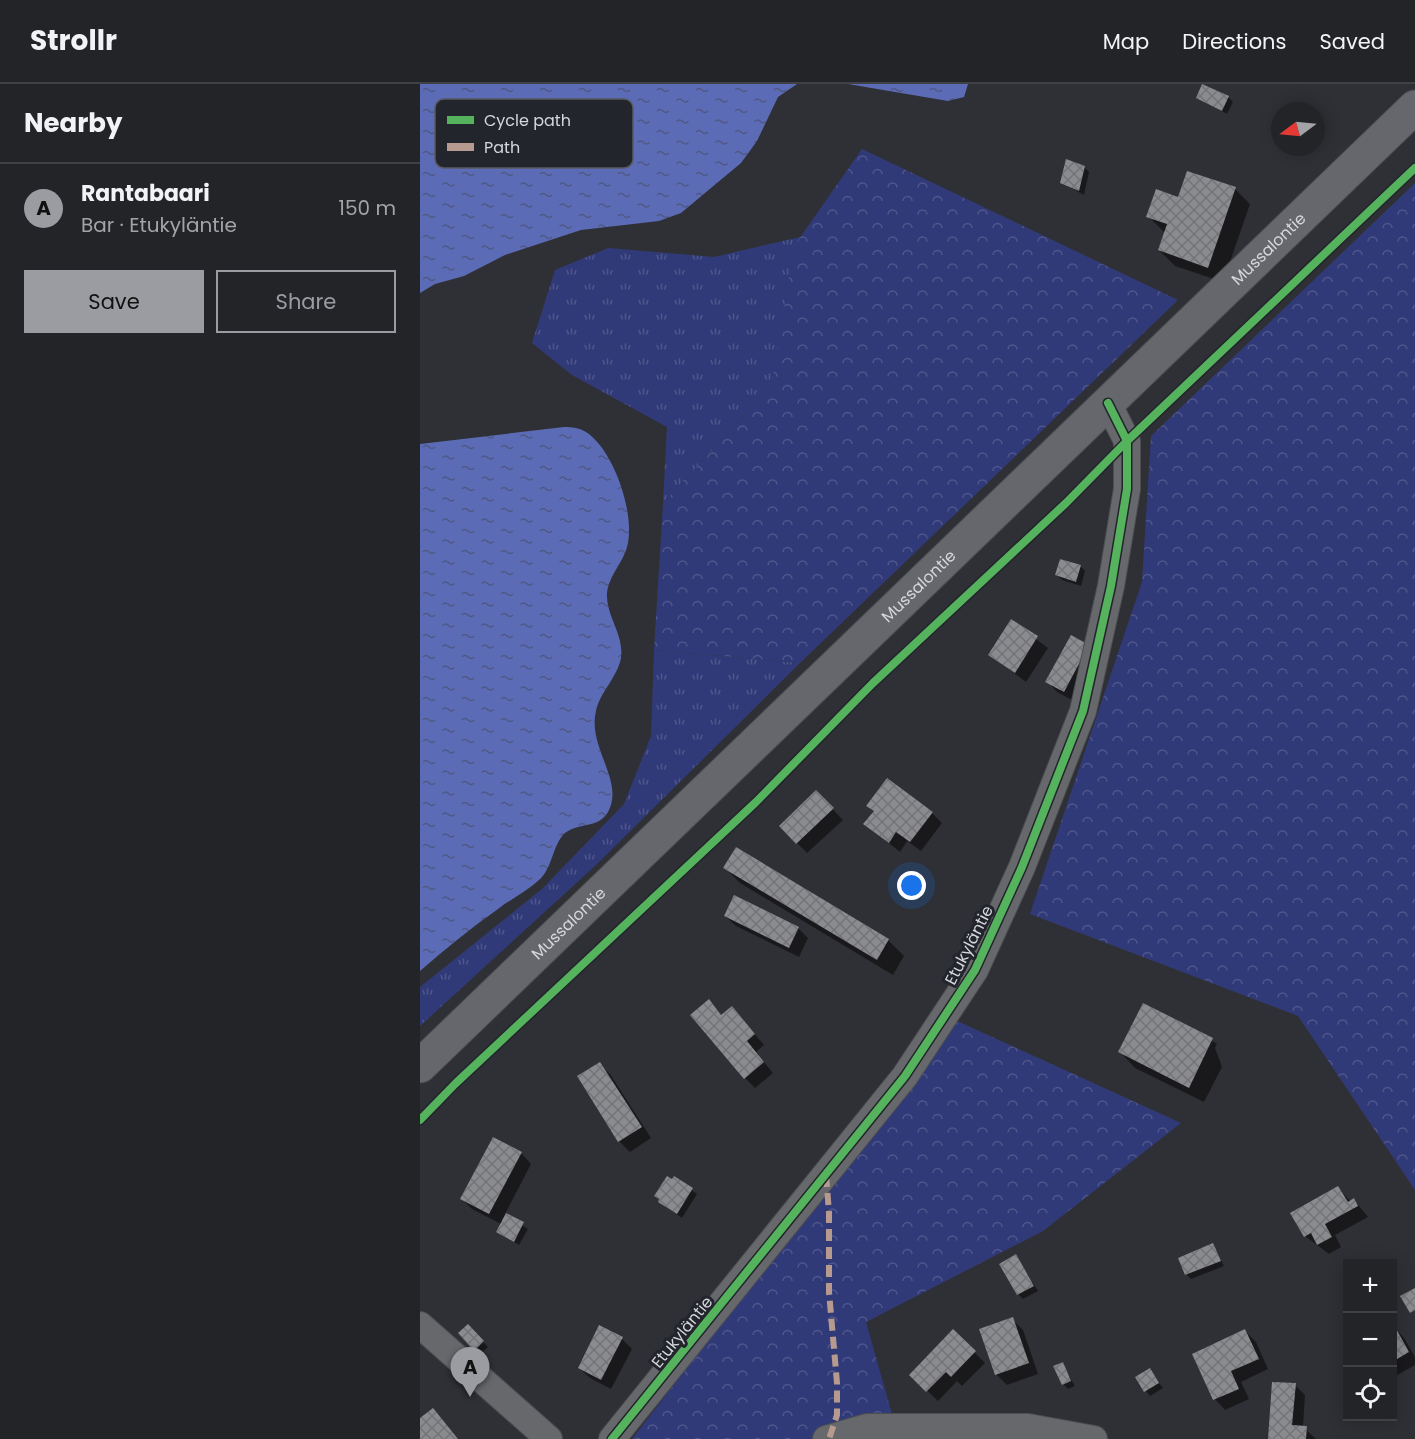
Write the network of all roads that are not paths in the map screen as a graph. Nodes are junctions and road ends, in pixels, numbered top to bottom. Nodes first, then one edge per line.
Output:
1 (1415, 107) edge
2 (1108, 403) junction
3 (420, 1066) edge
4 (420, 1325) edge
5 (549, 1439) edge
6 (612, 1439) edge
7 (826, 1439) edge
8 (1094, 1439) edge

1 - 2 main road, Mussalontie
2 - 3 main road, Mussalontie
2 - 6 street, Etukyläntie
4 - 5 street
7 - 8 street

